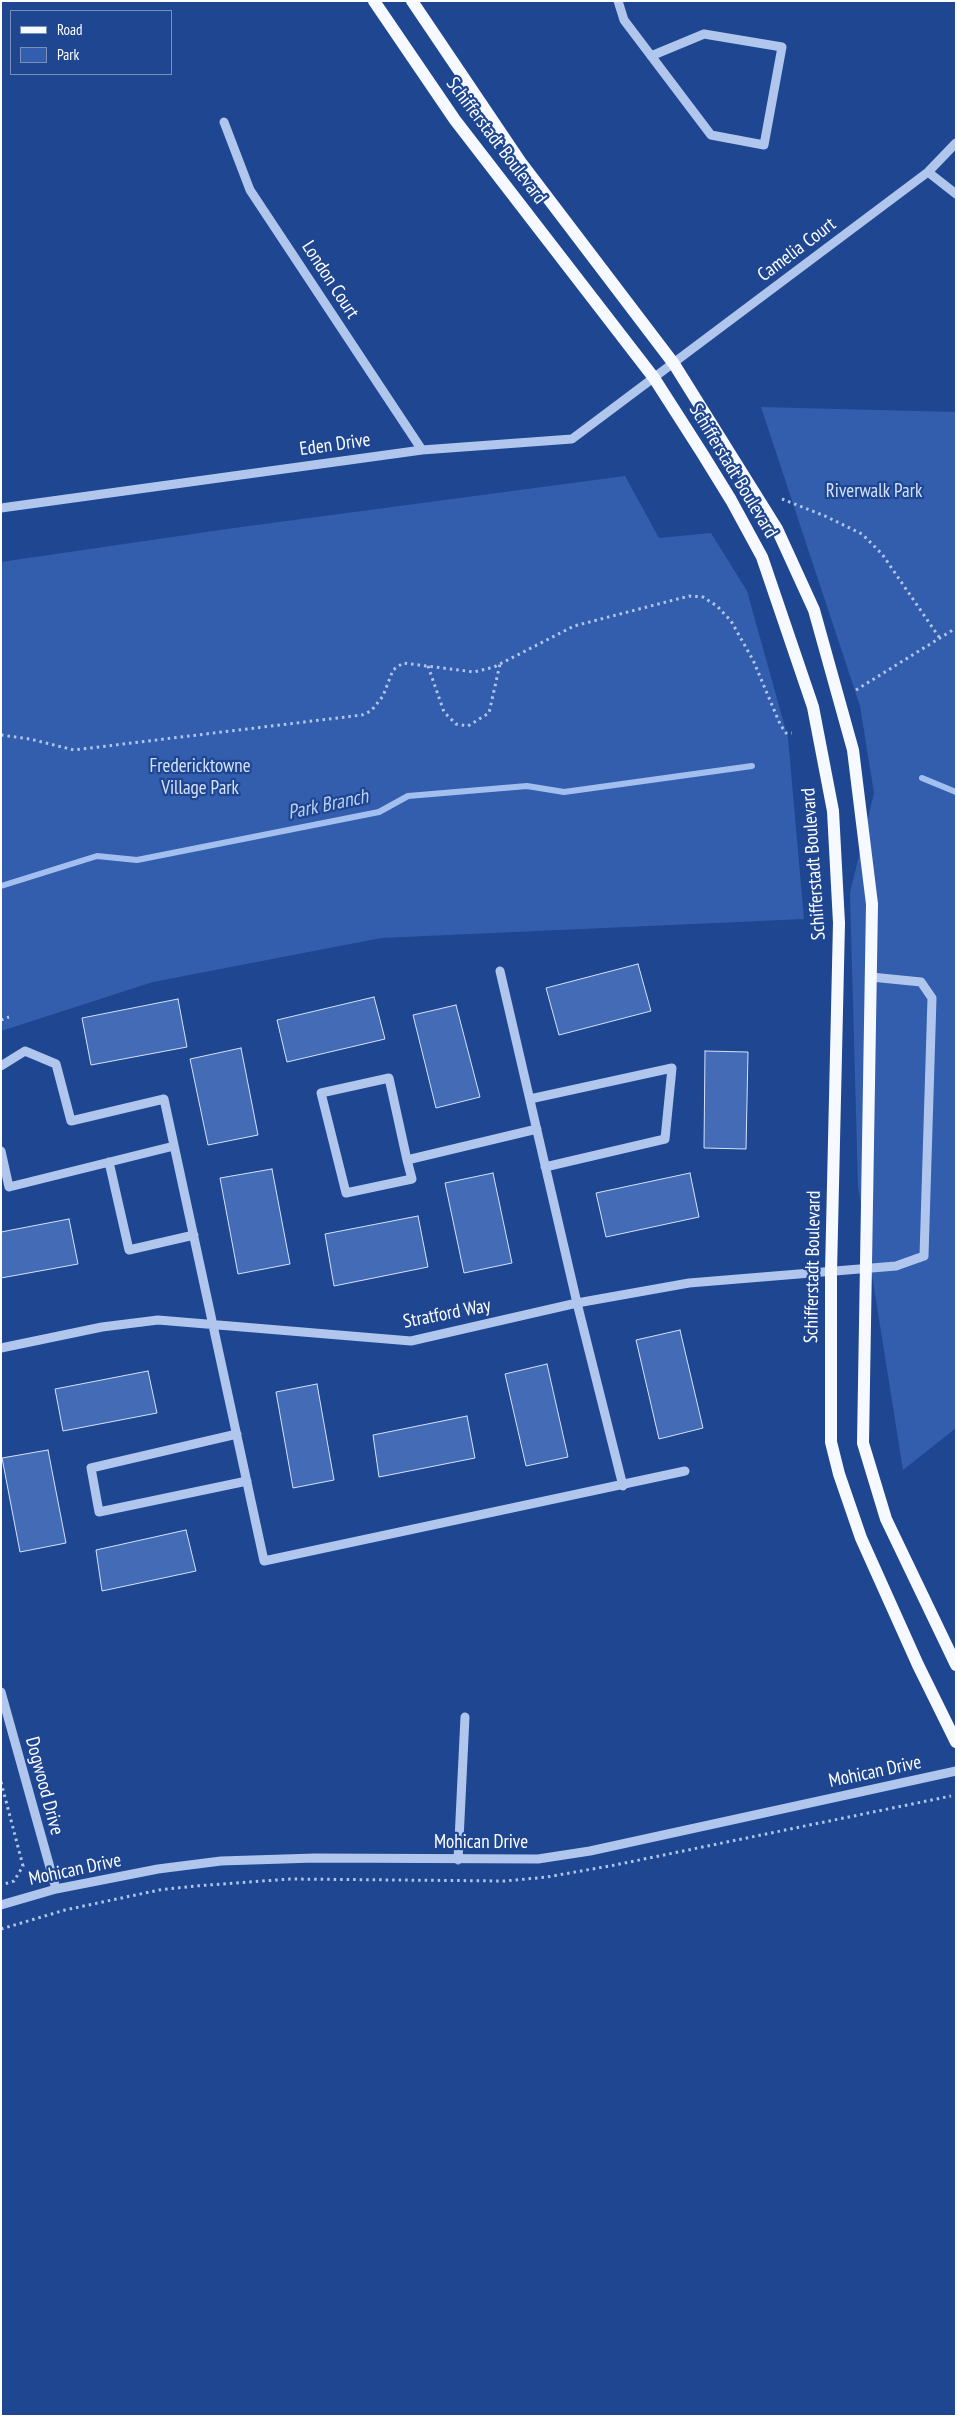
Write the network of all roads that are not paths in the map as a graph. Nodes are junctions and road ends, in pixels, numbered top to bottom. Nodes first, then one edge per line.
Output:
1 (374, 1) edge
2 (412, 1) edge
3 (618, 1) edge
4 (651, 56) junction
5 (224, 122) dead end
6 (956, 143) edge
7 (928, 172) junction
8 (956, 194) edge
9 (674, 364) junction
10 (654, 378) junction
11 (422, 450) junction
12 (1, 508) edge
13 (500, 971) dead end
14 (871, 977) junction
15 (1, 1066) edge
16 (530, 1099) junction
17 (537, 1130) junction
18 (174, 1146) junction
19 (1, 1151) edge
20 (408, 1160) junction
21 (110, 1162) junction
22 (546, 1167) junction
23 (194, 1235) junction
24 (867, 1268) junction
25 (831, 1272) junction
26 (577, 1303) junction
27 (214, 1324) junction
28 (1, 1348) edge
29 (237, 1434) junction
30 (686, 1471) dead end
31 (247, 1481) junction
32 (623, 1486) junction
33 (956, 1665) edge
34 (1, 1692) edge
35 (466, 1717) dead end
36 (956, 1742) edge
37 (956, 1771) edge
38 (458, 1860) junction
39 (56, 1889) junction
40 (1, 1905) edge

1 - 10 main road, Schifferstadt Boulevard
2 - 9 main road, Schifferstadt Boulevard
3 - 4 street
4 - 4 street
5 - 11 street, London Court
6 - 7 street, Camelia Court
7 - 8 street
7 - 9 street, Camelia Court
9 - 10 street, Camelia Court
9 - 14 main road, Schifferstadt Boulevard
10 - 11 street, Eden Drive
10 - 25 main road, Schifferstadt Boulevard
11 - 12 street, Eden Drive
13 - 16 street
14 - 24 main road, Schifferstadt Boulevard
14 - 24 street, Stratford Way
15 - 18 street
16 - 17 street
16 - 22 street
17 - 20 street
17 - 22 street
18 - 21 street
18 - 23 street
19 - 21 street
20 - 20 street
21 - 23 street
22 - 26 street
23 - 27 street
24 - 25 street, Stratford Way
24 - 33 main road, Schifferstadt Boulevard
25 - 26 street, Stratford Way
25 - 36 main road, Schifferstadt Boulevard
26 - 27 street, Stratford Way
26 - 32 street
27 - 28 street, Stratford Way
27 - 29 street
29 - 31 street
29 - 31 street
30 - 32 street
31 - 32 street
34 - 39 street, Dogwood Drive
35 - 38 street
37 - 38 street, Mohican Drive
38 - 39 street, Mohican Drive
39 - 40 street, Mohican Drive

